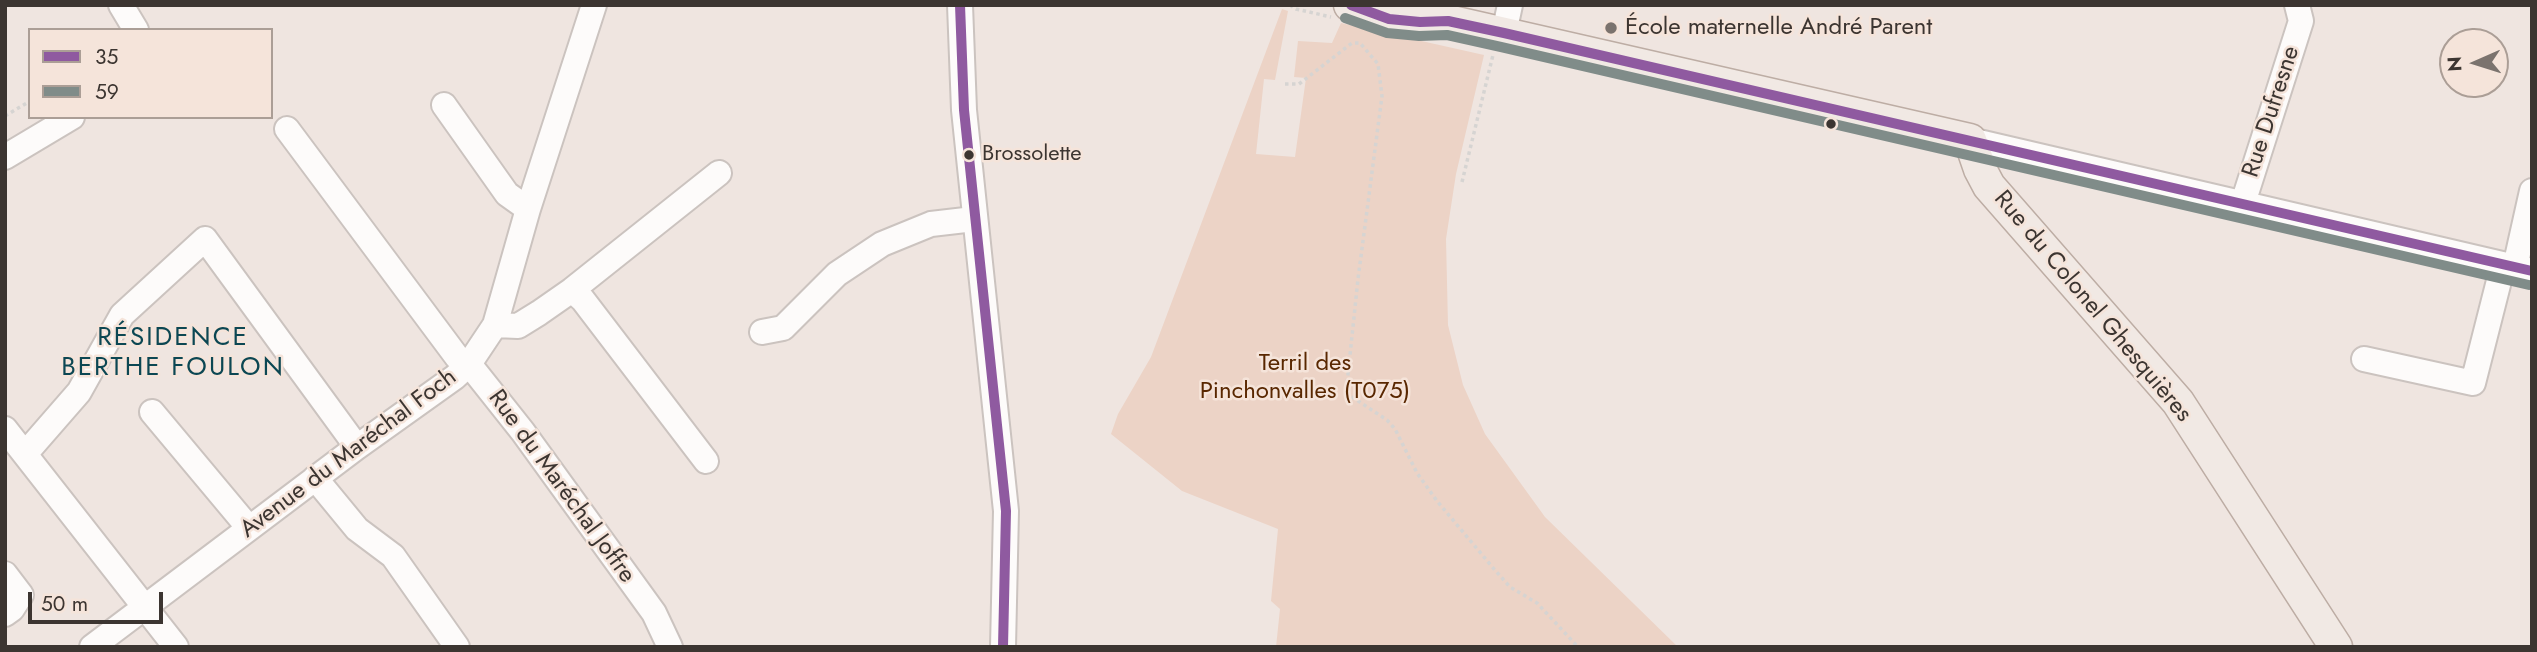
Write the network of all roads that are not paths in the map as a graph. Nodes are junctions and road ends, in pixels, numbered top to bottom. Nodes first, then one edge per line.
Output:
1 (121, 5) edge
2 (594, 5) edge
3 (960, 5) edge
4 (1349, 5) edge
5 (1415, 5) edge
6 (2299, 13) edge
7 (1448, 21) junction
8 (1504, 23) edge
9 (135, 28) edge
10 (444, 105) dead end
11 (69, 119) edge
12 (287, 129) dead end
13 (1970, 140) junction
14 (5, 157) edge
15 (719, 173) dead end
16 (2532, 191) edge
17 (2243, 203) junction
18 (528, 209) junction
19 (974, 219) junction
20 (2516, 268) edge
21 (572, 290) junction
22 (495, 325) junction
23 (762, 332) dead end
24 (2364, 359) dead end
25 (469, 364) junction
26 (152, 412) dead end
27 (5, 429) edge
28 (357, 447) junction
29 (25, 454) junction
30 (706, 461) dead end
31 (315, 478) junction
32 (249, 528) junction
33 (5, 574) edge
34 (144, 608) junction
35 (5, 614) edge
36 (92, 647) edge
37 (176, 647) edge
38 (457, 647) edge
39 (670, 647) edge
40 (1003, 647) edge
41 (2336, 647) edge

1 - 9 street
2 - 18 street, Avenue du Maréchal Foch
3 - 19 street
4 - 7 main road
5 - 7 main road
6 - 17 street, Rue Dufresne
7 - 8 main road
8 - 13 main road
10 - 18 street
11 - 14 street
12 - 25 street, Rue du Maréchal Joffre
13 - 17 street
13 - 41 main road, Rue du Colonel Ghesquières
15 - 21 street
16 - 20 street
17 - 20 street
18 - 22 street, Avenue du Maréchal Foch
19 - 23 street
19 - 40 street
20 - 24 street
21 - 22 street
21 - 30 street
22 - 25 street, Avenue du Maréchal Foch
25 - 28 street, Avenue du Maréchal Foch
25 - 39 street, Rue du Maréchal Joffre
26 - 32 street
27 - 29 street
28 - 29 street
28 - 31 street, Avenue du Maréchal Foch
29 - 34 street
31 - 32 street, Avenue du Maréchal Foch
31 - 38 street
32 - 34 street, Avenue du Maréchal Foch
33 - 35 street
34 - 36 street, Avenue du Maréchal Foch
34 - 37 street

